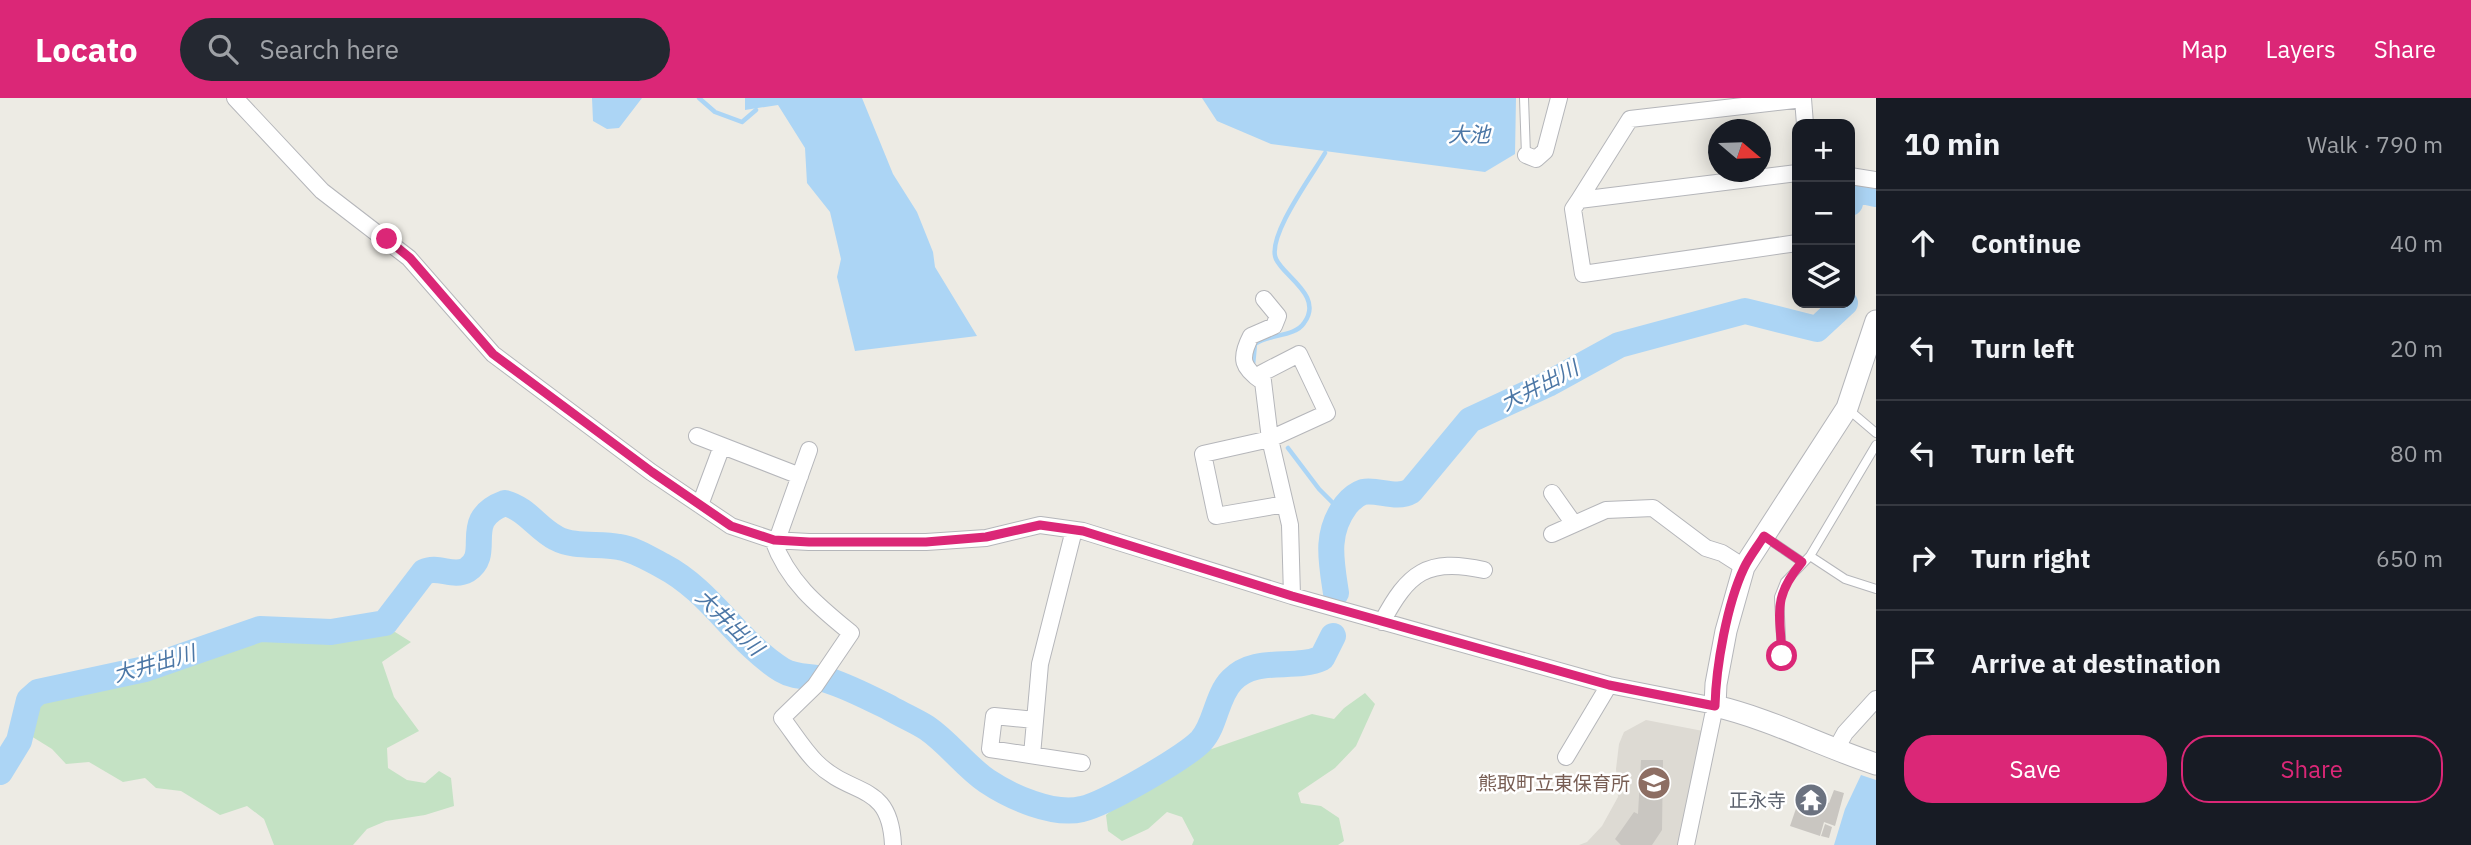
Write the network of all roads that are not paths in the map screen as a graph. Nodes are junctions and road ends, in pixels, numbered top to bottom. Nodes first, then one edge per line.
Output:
1 (235, 98) edge
2 (1524, 98) edge
3 (1559, 98) edge
4 (1805, 119) edge
5 (1526, 155) joint
6 (1792, 174) edge
7 (1855, 177) edge
8 (1876, 180) edge
9 (1579, 200) junction
10 (1792, 244) edge
11 (1264, 299) dead end
12 (1876, 321) edge
13 (1263, 382) junction
14 (1847, 408) junction
15 (1876, 433) edge
16 (697, 436) dead end
17 (1270, 439) junction
18 (1876, 445) edge
19 (722, 446) junction
20 (809, 450) dead end
21 (800, 476) junction
22 (1552, 493) dead end
23 (1285, 504) junction
24 (700, 505) junction
25 (1574, 524) junction
26 (1074, 530) junction
27 (1552, 534) dead end
28 (1764, 536) junction
29 (775, 540) junction
30 (1810, 556) junction
31 (1802, 562) junction
32 (1744, 567) junction
33 (1484, 570) dead end
34 (1876, 589) edge
35 (1292, 596) junction
36 (1382, 622) junction
37 (1782, 656) dead end
38 (1609, 685) junction
39 (1876, 699) edge
40 (1715, 706) junction
41 (1035, 720) junction
42 (1835, 751) junction
43 (1032, 755) junction
44 (1566, 757) dead end
45 (1082, 763) dead end
46 (1876, 764) edge
47 (892, 845) edge
48 (1686, 845) edge

1 - 24 street
2 - 5 lane
3 - 5 street
4 - 9 street
6 - 9 street
7 - 8 street
9 - 10 street
11 - 13 street
12 - 14 street
13 - 17 street
13 - 17 street
14 - 15 lane
14 - 28 street
16 - 19 street
17 - 23 street
17 - 23 street
18 - 30 lane
19 - 21 street
19 - 24 street
20 - 21 street
21 - 29 street
22 - 25 street
23 - 35 street
24 - 29 street
25 - 27 street
25 - 32 street
26 - 29 street
26 - 35 street
26 - 41 street
28 - 31 lane
28 - 32 street
29 - 47 street
30 - 31 lane
30 - 34 lane
31 - 37 lane
32 - 40 street
33 - 36 street
35 - 36 street
36 - 38 street
38 - 40 street
38 - 44 street
39 - 42 street
40 - 42 street
40 - 48 street
41 - 43 street
41 - 43 street
42 - 46 street
43 - 45 street

